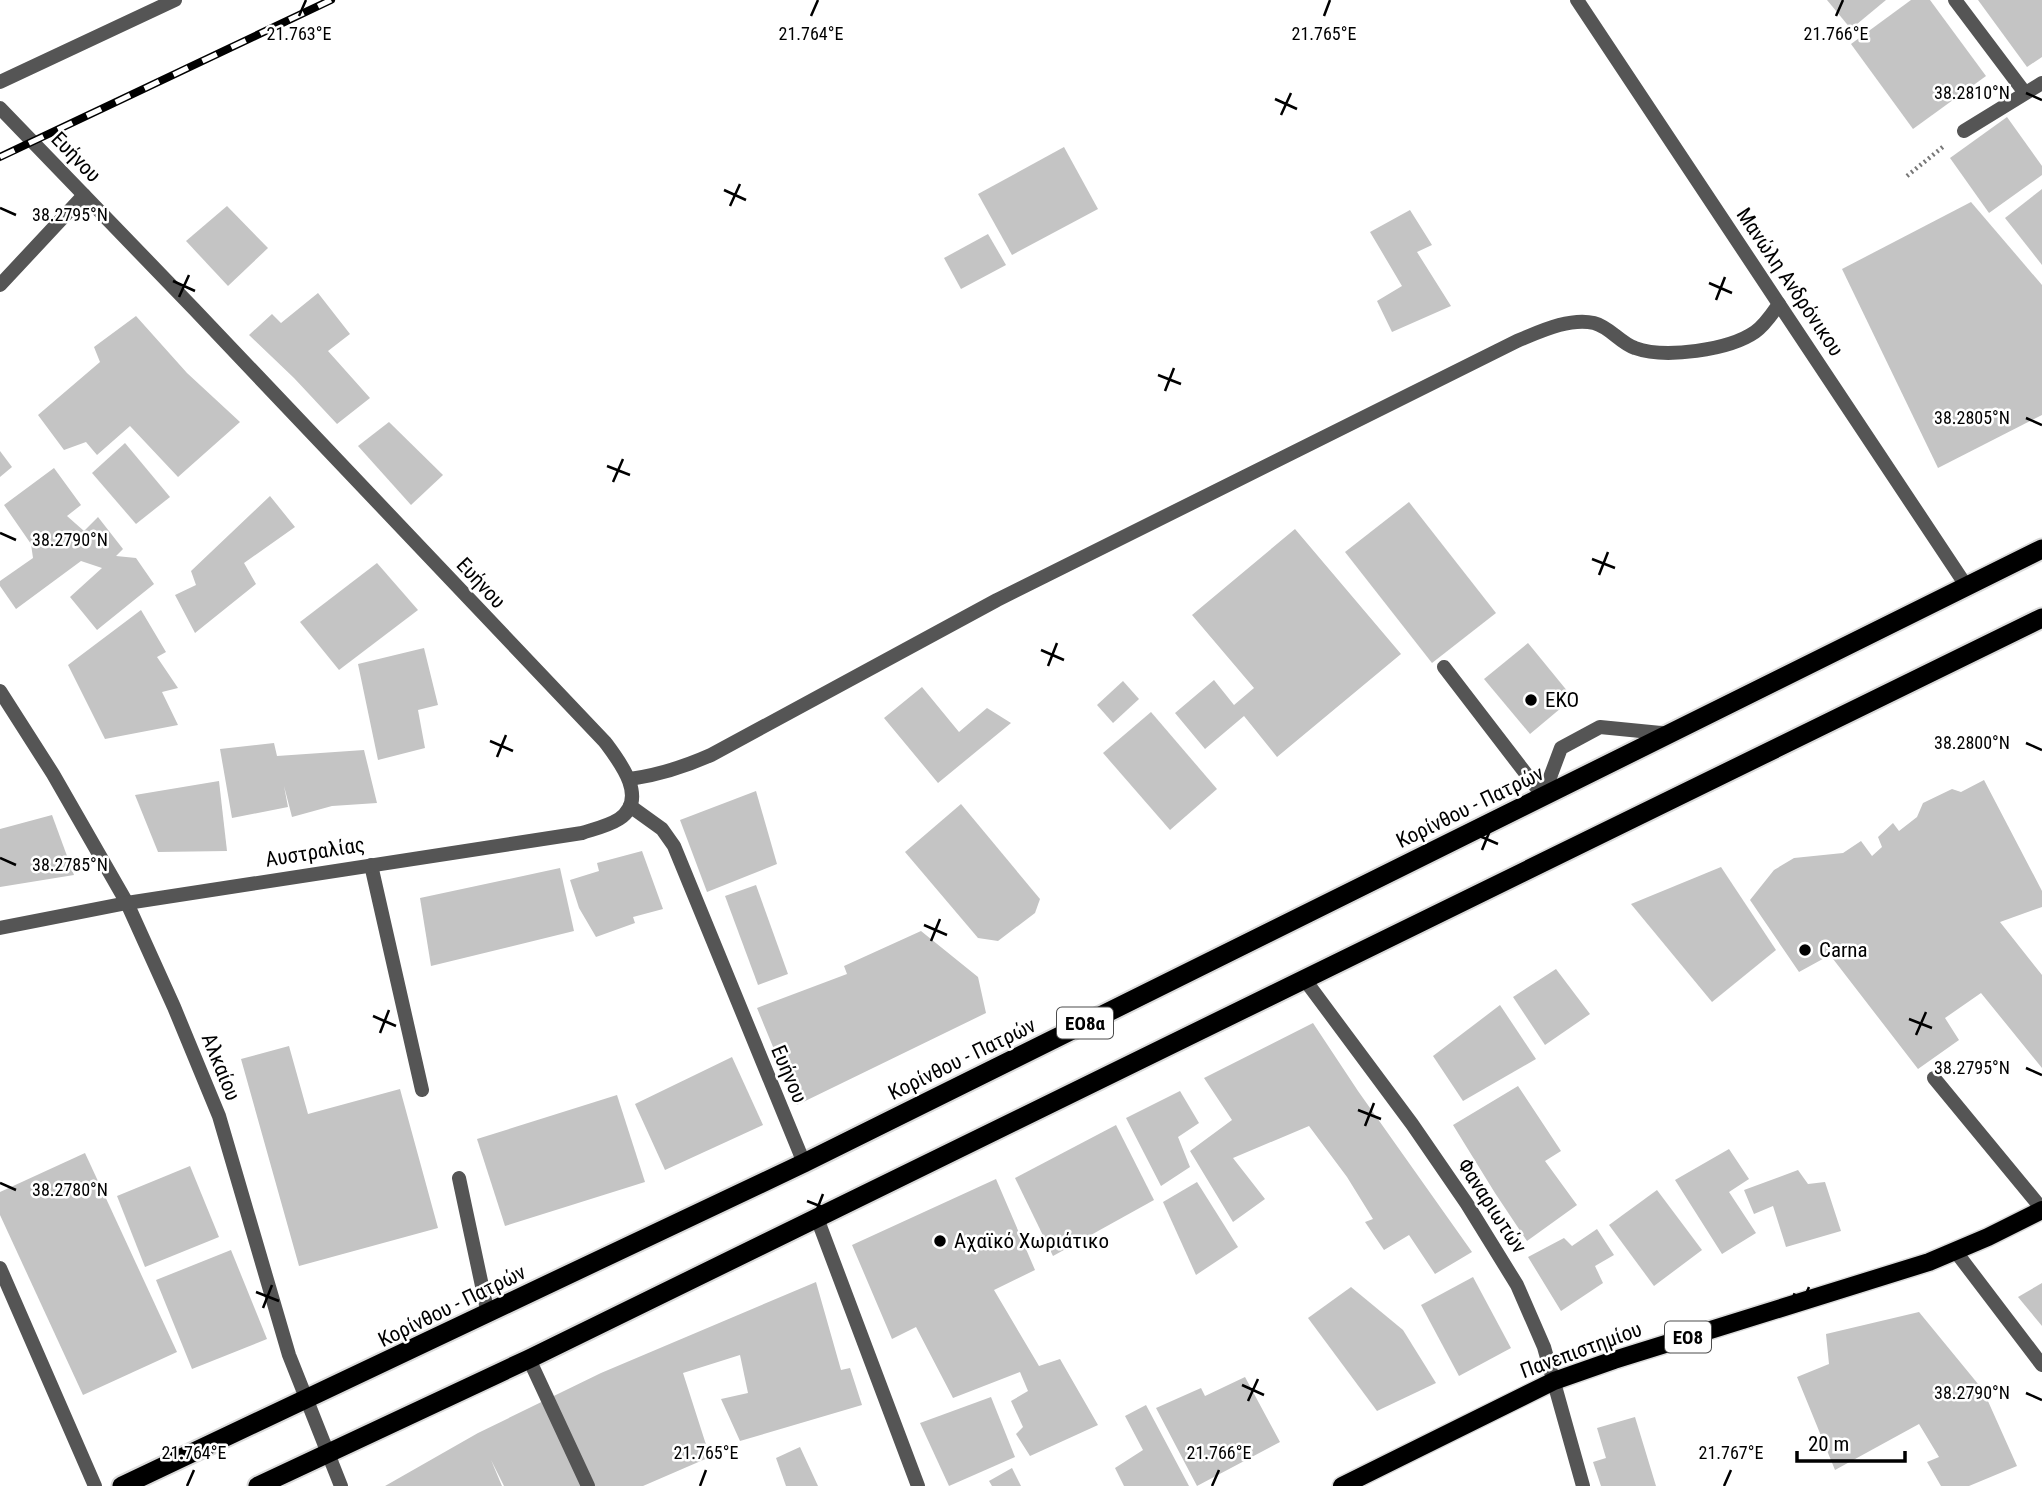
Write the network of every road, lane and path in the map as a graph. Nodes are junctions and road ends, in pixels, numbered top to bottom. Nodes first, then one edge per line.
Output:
1 (175, 0) edge
2 (1577, 0) edge
3 (1955, 0) edge
4 (0, 82) edge
5 (2042, 83) edge
6 (2025, 93) junction
7 (0, 108) edge
8 (1964, 131) joint
9 (1907, 176) dead end
10 (84, 195) junction
11 (0, 285) edge
12 (1779, 304) junction
13 (2042, 549) edge
14 (1967, 587) junction
15 (2042, 618) edge
16 (1444, 667) dead end
17 (0, 691) edge
18 (1671, 734) junction
19 (629, 779) junction
20 (1543, 796) junction
21 (629, 806) junction
22 (371, 865) junction
23 (127, 903) junction
24 (0, 928) edge
25 (1305, 980) junction
26 (1934, 1078) dead end
27 (422, 1090) dead end
28 (804, 1163) junction
29 (459, 1178) dead end
30 (2042, 1209) edge
31 (817, 1218) junction
32 (1956, 1252) junction
33 (0, 1268) edge
34 (488, 1314) junction
35 (529, 1359) junction
36 (2042, 1365) edge
37 (1554, 1381) junction
38 (307, 1399) junction
39 (328, 1453) junction
40 (95, 1486) edge
41 (122, 1486) edge
42 (258, 1486) edge
43 (341, 1486) edge
44 (589, 1486) edge
45 (918, 1486) edge
46 (1342, 1486) edge
47 (1583, 1486) edge

1 - 4 street
2 - 12 street, Μανώλη Ανδρόνικου
3 - 6 street
5 - 6 street
6 - 8 street
7 - 10 street, Ευήνου
8 - 9 path
10 - 11 street
10 - 19 street, Ευήνου
12 - 14 street, Μανώλη Ανδρόνικου
12 - 19 street
13 - 14 highway, Κορίνθου - Πατρών / ΕΟ8α
14 - 18 highway, Κορίνθου - Πατρών / ΕΟ8α
15 - 25 highway, ΕΟ8α
16 - 20 street
17 - 23 street, Αλκαίου
18 - 20 highway, Κορίνθου - Πατρών / ΕΟ8α
18 - 20 street
19 - 21 street
20 - 28 highway, Κορίνθου - Πατρών / ΕΟ8α
21 - 22 street, Αυστραλίας
21 - 28 street, Ευήνου
22 - 23 street, Αυστραλίας
22 - 27 street
23 - 24 street, Αυστραλίας
23 - 38 street, Αλκαίου
25 - 31 highway, ΕΟ8α
25 - 37 street, Φαναριωτών
26 - 30 street
28 - 34 highway, Κορίνθου - Πατρών / ΕΟ8α
29 - 34 street
30 - 32 main road, Πανεπιστημίου / ΕΟ8
31 - 35 highway, ΕΟ8α
31 - 45 street
32 - 36 street
32 - 37 main road, Πανεπιστημίου / ΕΟ8
33 - 40 street
34 - 38 highway, Κορίνθου - Πατρών / ΕΟ8α
35 - 39 highway, ΕΟ8α
35 - 44 street
37 - 46 main road, Πανεπιστημίου / ΕΟ8
37 - 47 street, Φαναριωτών
38 - 39 street, Αλκαίου
38 - 41 highway, Κορίνθου - Πατρών / ΕΟ8α
39 - 42 highway, ΕΟ8α
39 - 43 street, Αλκαίου

